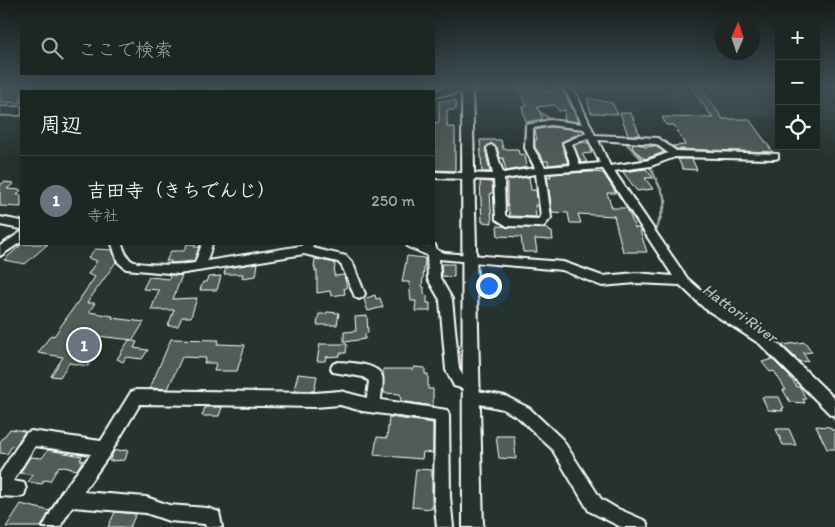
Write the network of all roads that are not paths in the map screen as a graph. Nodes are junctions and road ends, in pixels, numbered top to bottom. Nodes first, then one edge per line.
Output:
1 (0, 111) edge
2 (20, 111) edge
3 (470, 111) edge
4 (580, 111) edge
5 (591, 133) junction
6 (491, 148) dead end
7 (674, 154) junction
8 (775, 156) dead end
9 (607, 167) junction
10 (577, 168) junction
11 (539, 171) junction
12 (435, 175) edge
13 (469, 176) junction
14 (499, 177) junction
15 (0, 220) edge
16 (20, 225) edge
17 (20, 237) edge
18 (116, 245) edge
19 (208, 245) edge
20 (416, 245) edge
21 (306, 247) edge
22 (431, 249) edge
23 (0, 252) edge
24 (470, 260) junction
25 (199, 267) junction
26 (678, 281) junction
27 (359, 294) dead end
28 (338, 368) dead end
29 (470, 390) junction
30 (373, 405) junction
31 (835, 409) edge
32 (105, 449) junction
33 (0, 488) edge
34 (18, 489) dead end
35 (67, 499) junction
36 (51, 527) edge
37 (214, 527) edge
38 (445, 527) edge
39 (473, 527) edge
40 (640, 527) edge

1 - 2 highway
3 - 13 street
4 - 5 street
5 - 7 street
5 - 9 street
5 - 10 street
5 - 11 street
6 - 14 street
7 - 8 street
7 - 9 street
9 - 10 street
9 - 26 street
10 - 11 street
11 - 14 street
11 - 14 street
12 - 13 street
13 - 14 street
13 - 24 street
15 - 16 street
17 - 23 street
18 - 25 street
19 - 25 street
20 - 22 street
21 - 25 street
21 - 27 street
22 - 24 street
22 - 29 street
24 - 26 street
24 - 29 street
26 - 31 street
28 - 30 street
29 - 39 street
29 - 40 street
30 - 32 street
30 - 38 street
32 - 33 street
32 - 35 street
33 - 34 street
35 - 36 street
35 - 37 street

